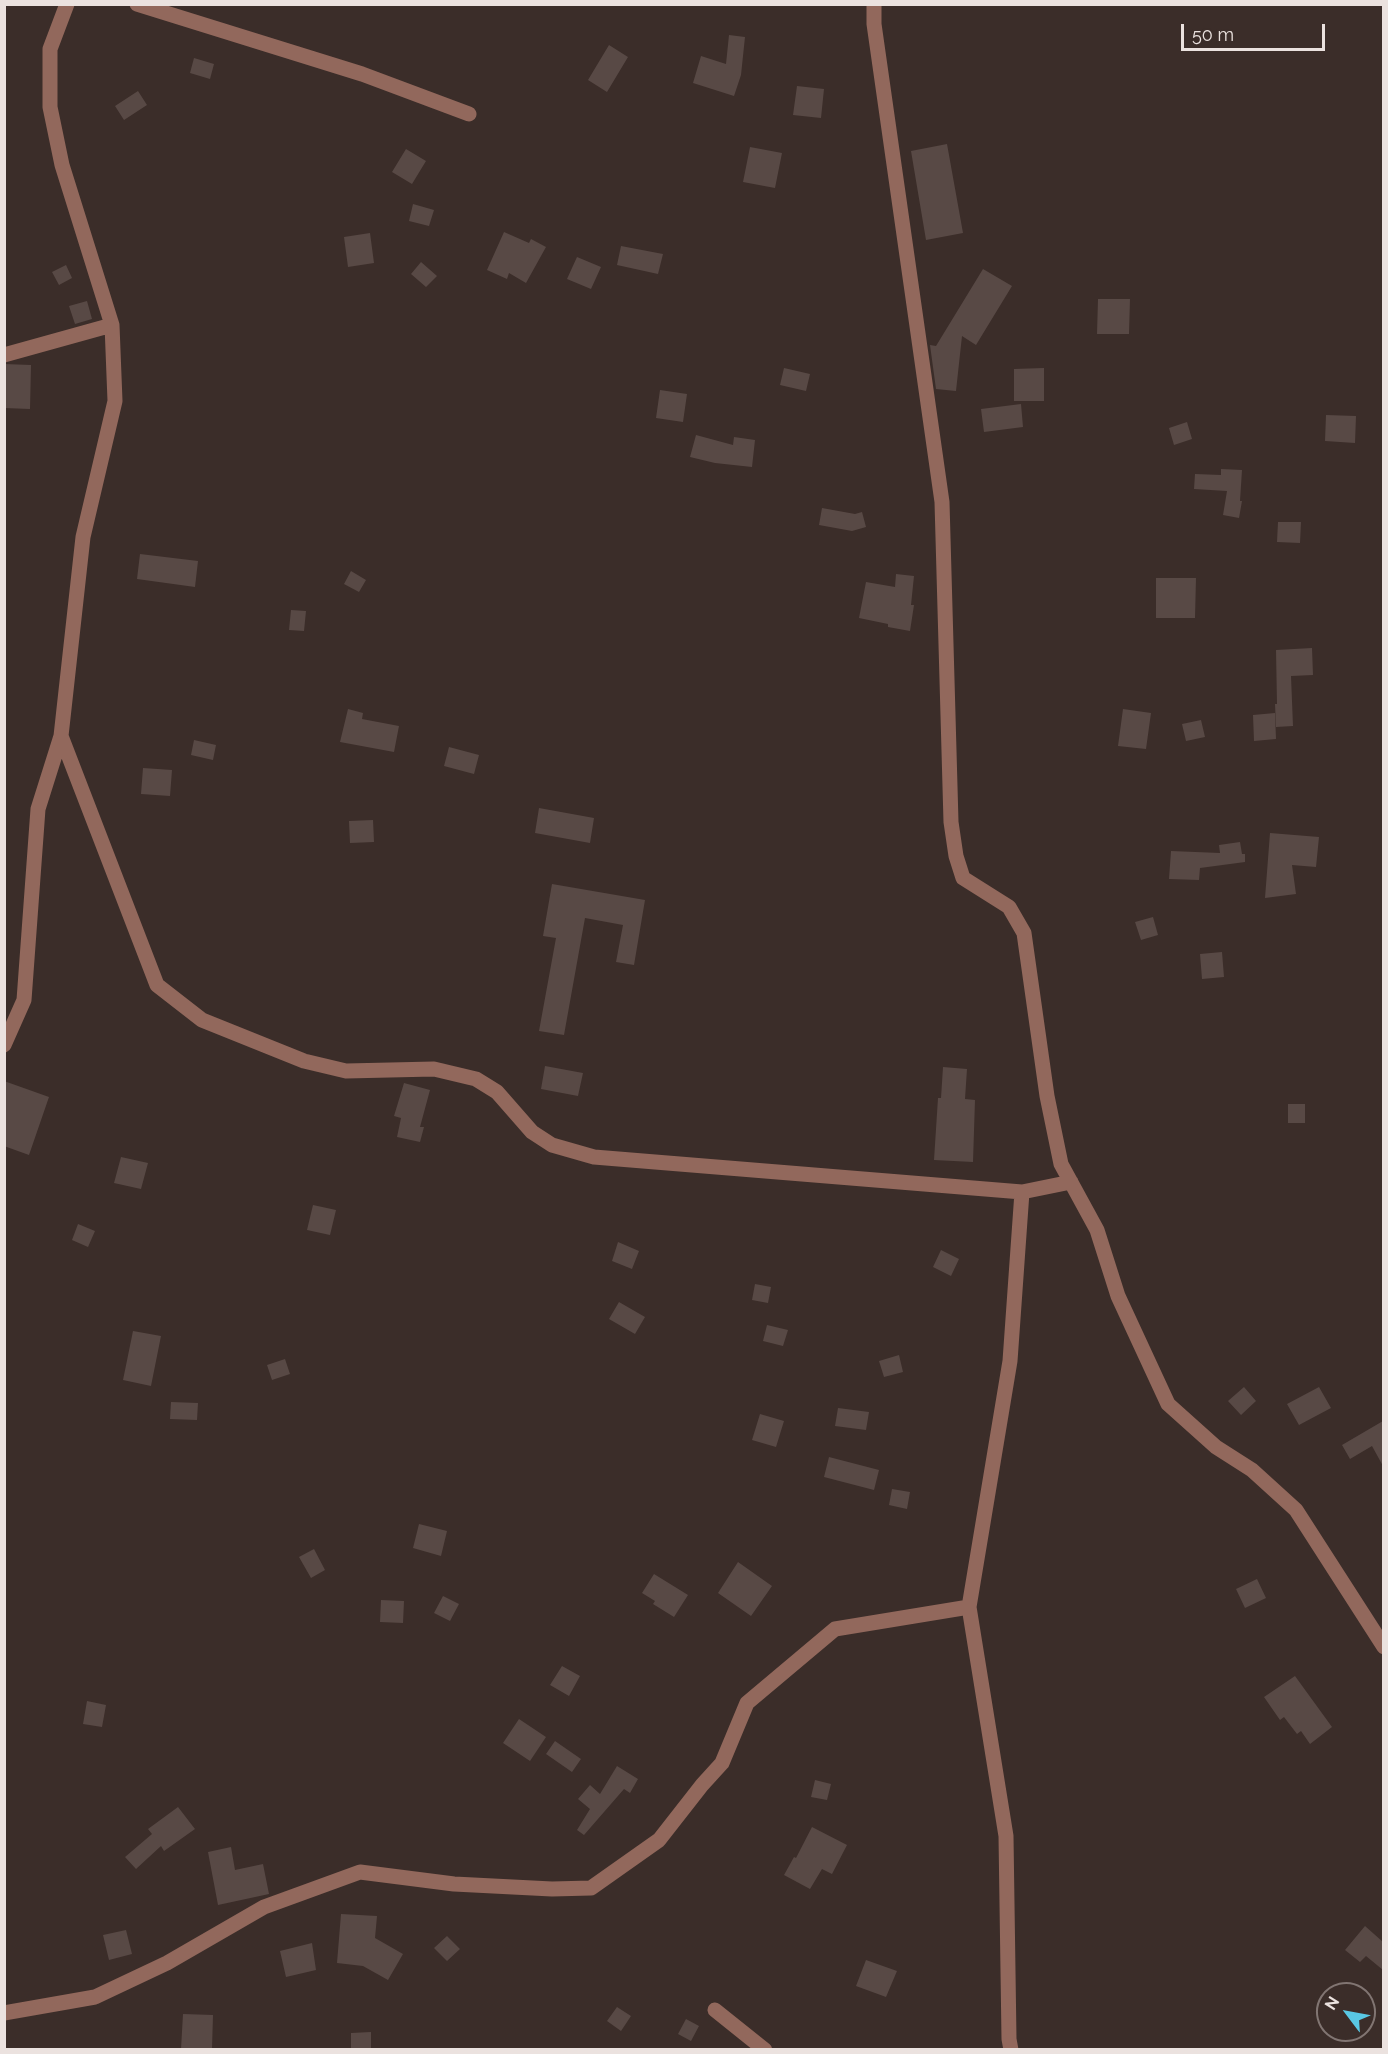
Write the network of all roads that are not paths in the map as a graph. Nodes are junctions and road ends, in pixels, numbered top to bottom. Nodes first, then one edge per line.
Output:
1 (67, 4) edge
2 (137, 4) edge
3 (874, 4) edge
4 (469, 114) dead end
5 (112, 325) junction
6 (4, 356) edge
7 (61, 736) junction
8 (4, 1045) edge
9 (1071, 1182) junction
10 (1022, 1192) junction
11 (969, 1607) junction
12 (1383, 1647) edge
13 (715, 2010) dead end
14 (4, 2013) edge
15 (765, 2049) edge
16 (1011, 2049) edge

1 - 5 street
2 - 4 street
3 - 9 street
5 - 6 street
5 - 7 street
7 - 8 street
7 - 10 street
9 - 10 street
9 - 12 street
10 - 11 street
11 - 14 street
11 - 16 street
13 - 15 street

